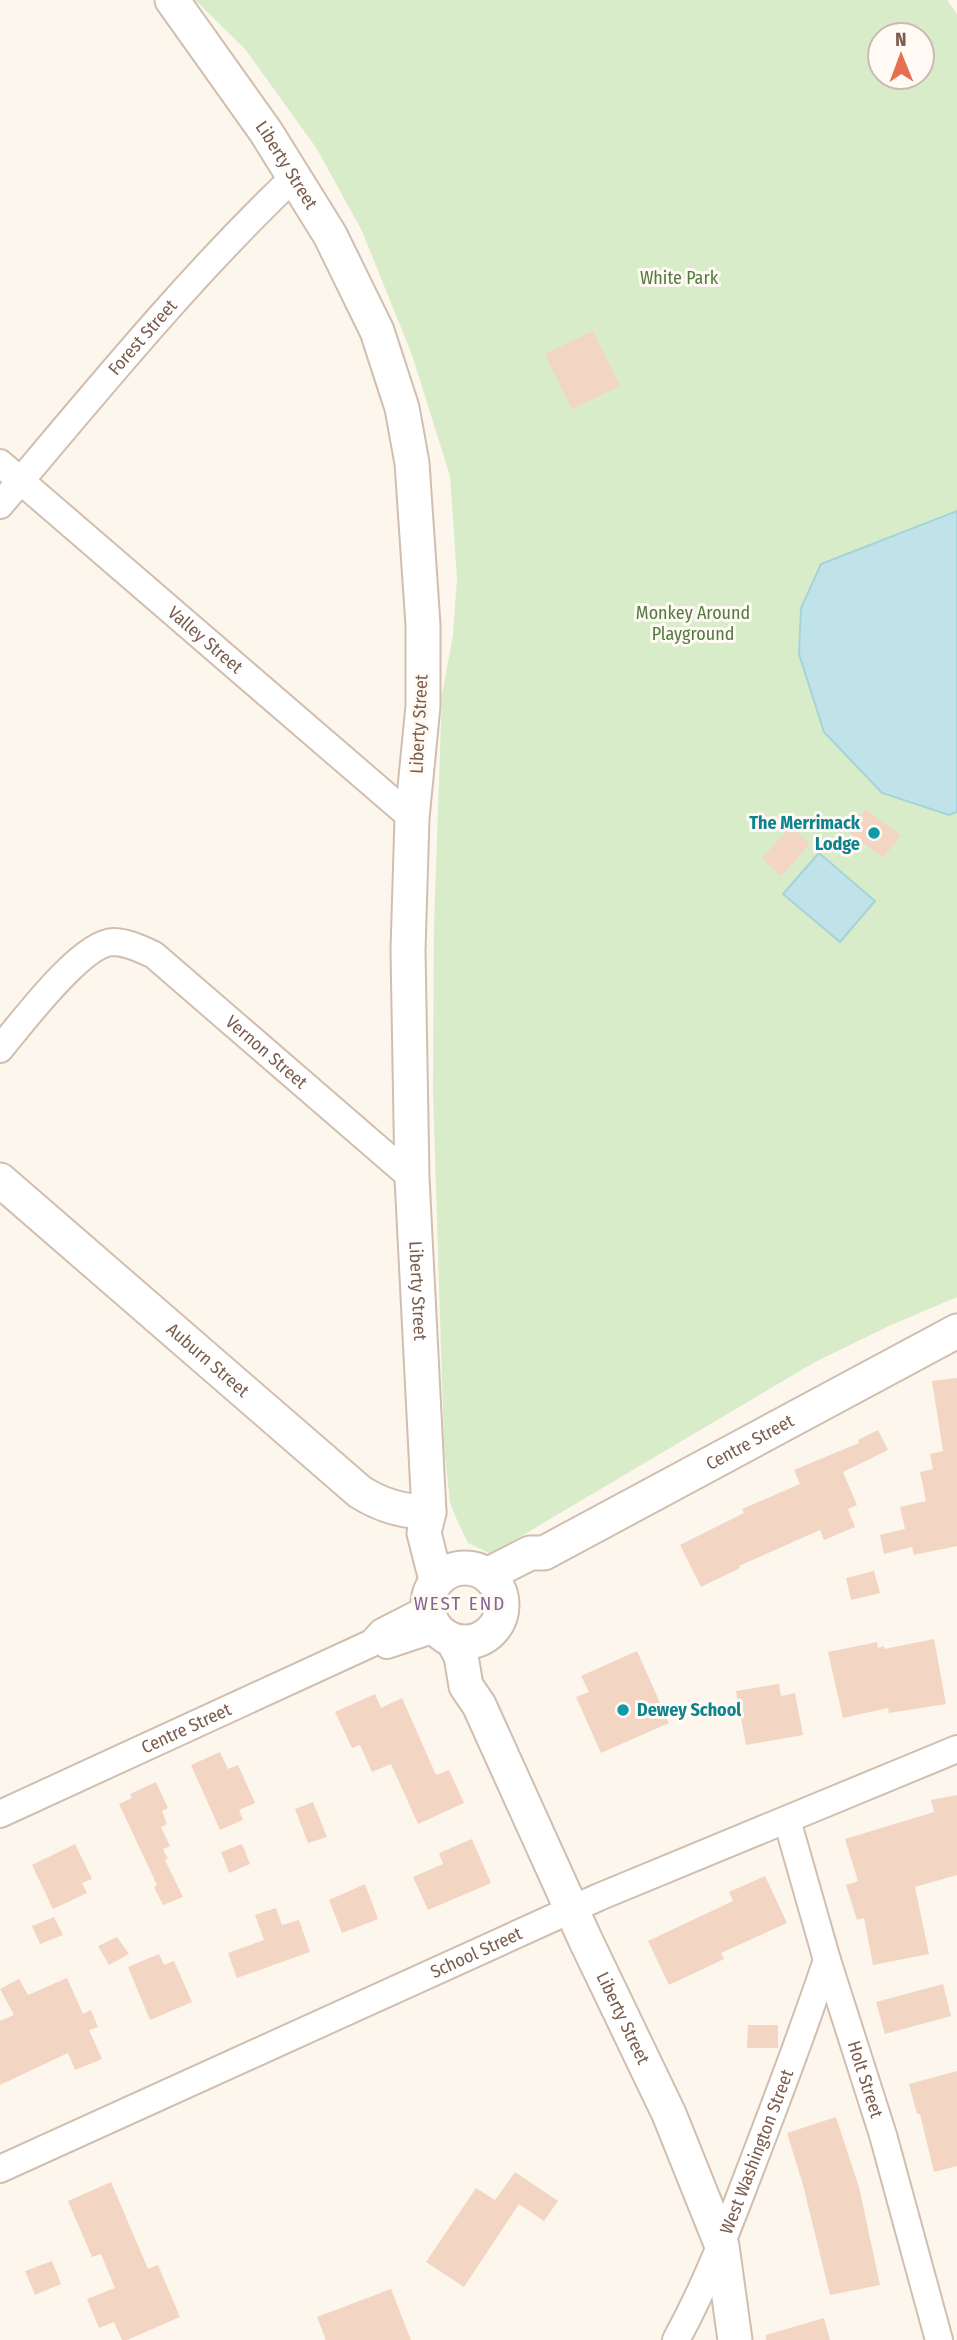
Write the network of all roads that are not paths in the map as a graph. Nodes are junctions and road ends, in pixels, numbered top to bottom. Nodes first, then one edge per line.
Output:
1 (172, 0) edge
2 (294, 177) junction
3 (0, 463) edge
4 (21, 481) junction
5 (0, 505) edge
6 (412, 818) junction
7 (0, 1049) edge
8 (412, 1178) junction
9 (0, 1180) edge
10 (957, 1331) edge
11 (429, 1512) junction
12 (461, 1605) junction
13 (957, 1749) edge
14 (0, 1814) edge
15 (787, 1820) junction
16 (571, 1909) junction
17 (827, 1960) junction
18 (0, 2169) edge
19 (722, 2246) junction
20 (676, 2340) edge
21 (735, 2340) edge
22 (939, 2340) edge

1 - 2 street, Liberty Street
2 - 4 street, Forest Street
2 - 6 street, Liberty Street
3 - 4 street, Valley Street
4 - 5 street, Forest Street
4 - 6 street, Valley Street
6 - 8 street, Liberty Street
7 - 8 street, Vernon Street
8 - 11 street, Liberty Street
9 - 11 street, Auburn Street
10 - 12 street, Centre Street
11 - 12 street, Liberty Street
12 - 14 street, Centre Street
12 - 16 street, Liberty Street
13 - 15 street, School Street
15 - 16 street, School Street
15 - 17 street, Holt Street
16 - 18 street, School Street
16 - 19 street, Liberty Street
17 - 19 street, West Washington Street
17 - 22 street, Holt Street
19 - 20 street, West Washington Street
19 - 21 street, Liberty Street

